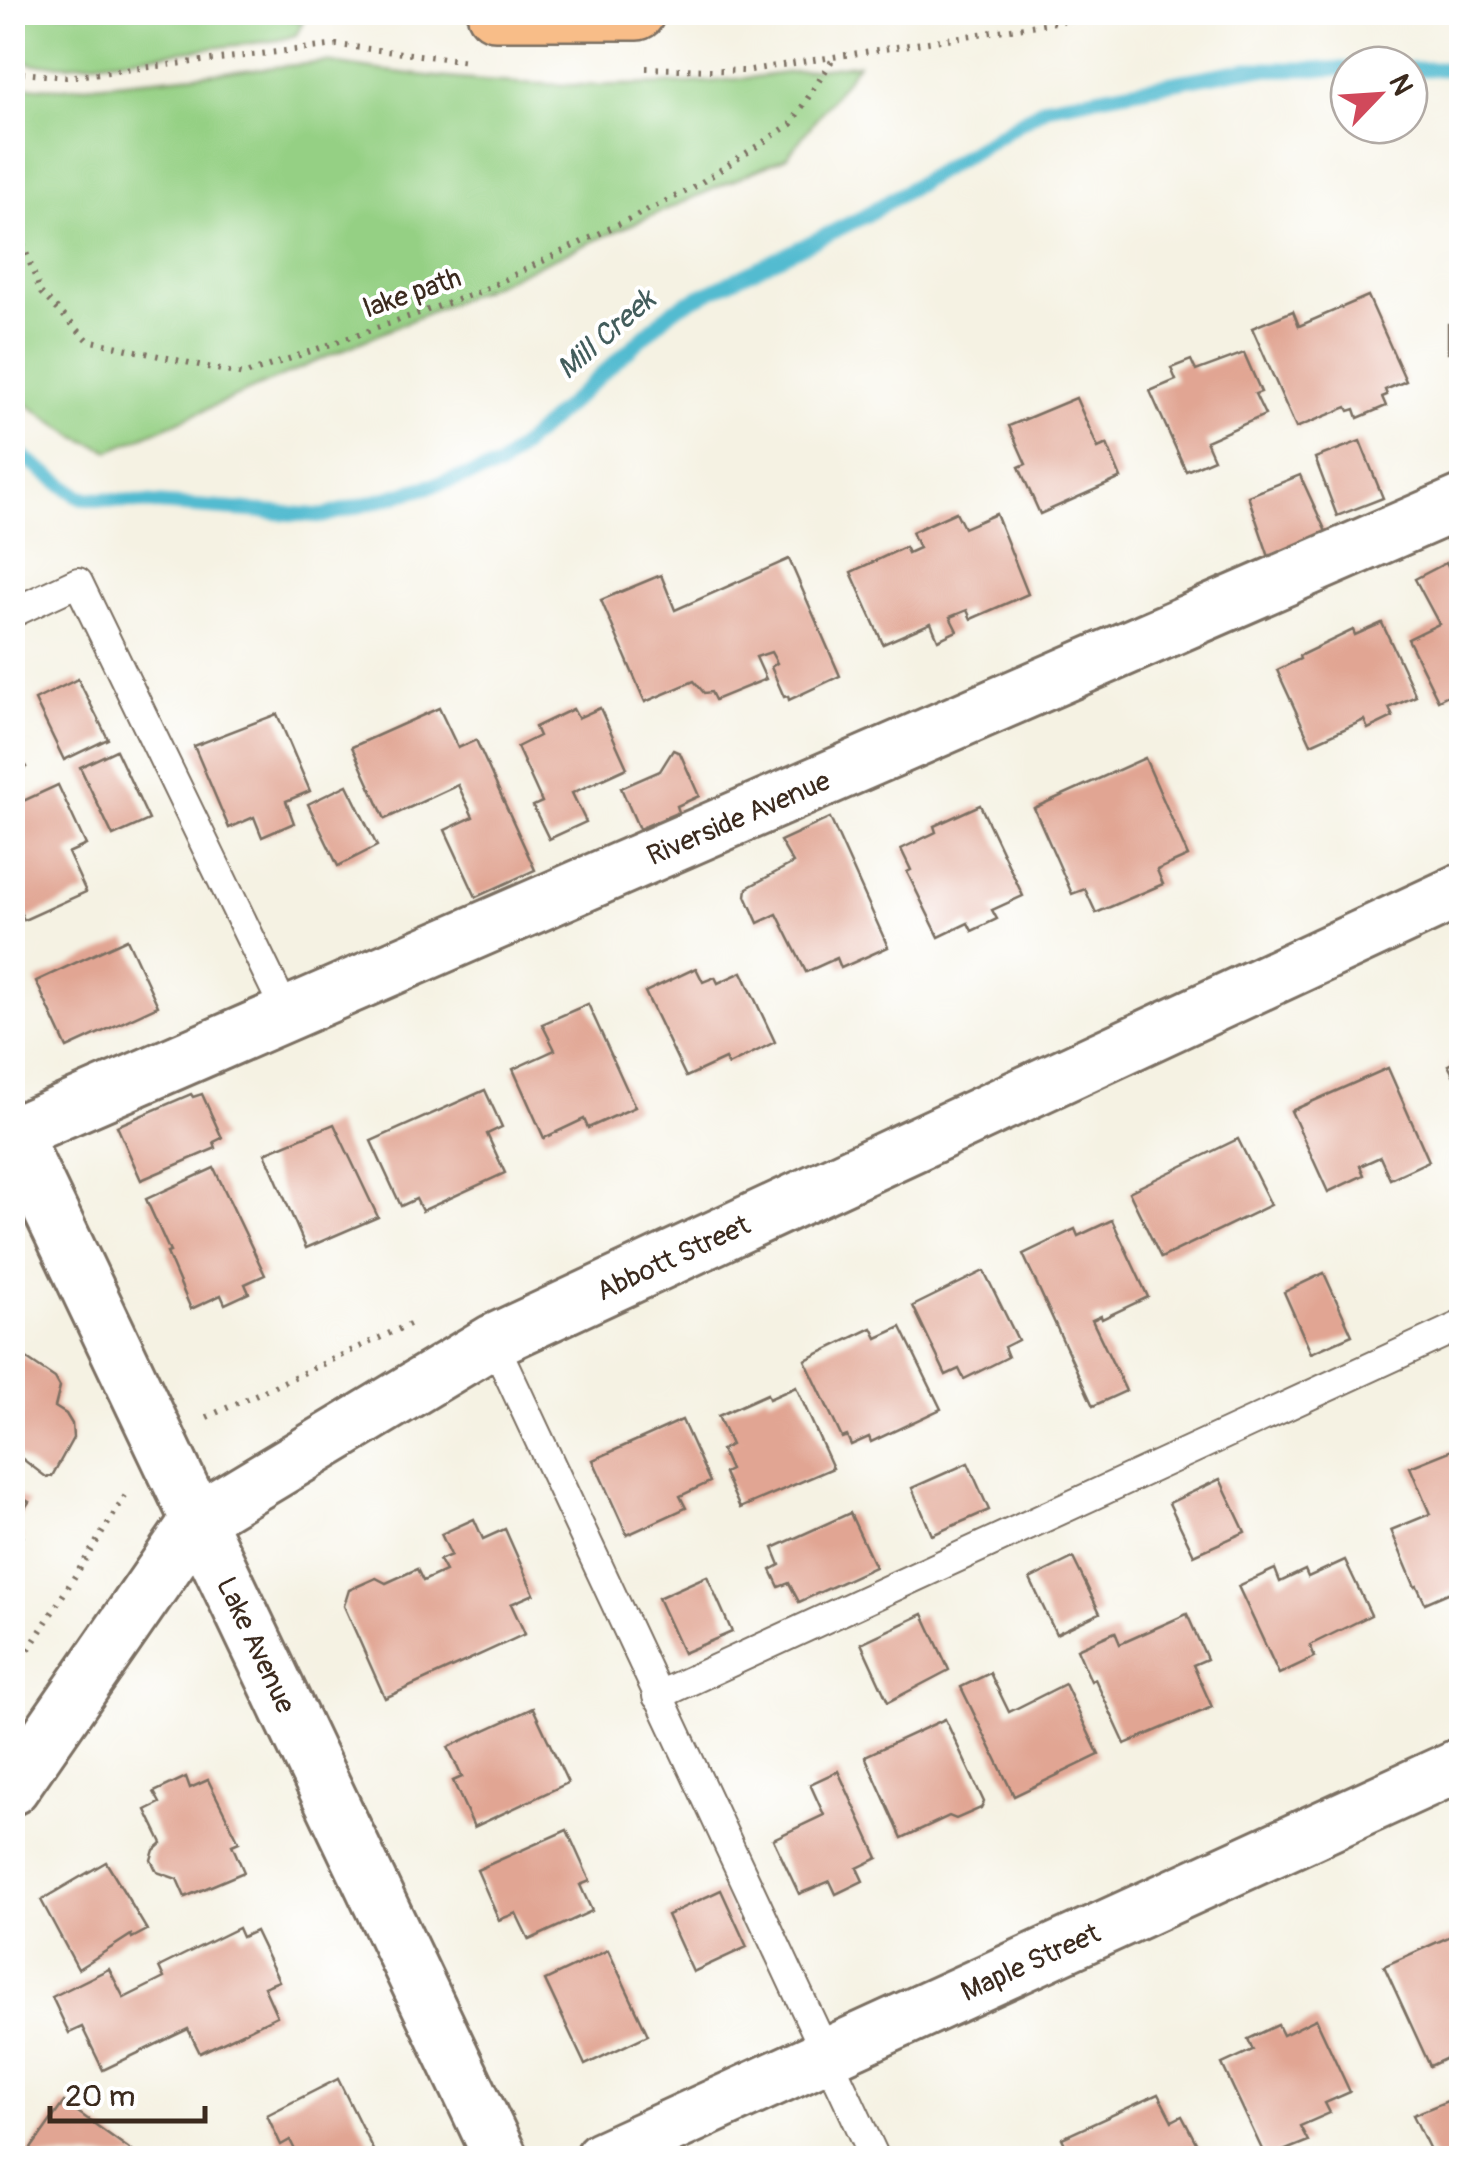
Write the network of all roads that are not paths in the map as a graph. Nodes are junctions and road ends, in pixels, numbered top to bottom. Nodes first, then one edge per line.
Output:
1 (495, 12) edge
2 (637, 12) edge
3 (1462, 502) edge
4 (12, 613) edge
5 (1462, 890) edge
6 (287, 1014) junction
7 (13, 1133) edge
8 (1462, 1325) edge
9 (493, 1341) junction
10 (199, 1518) junction
11 (657, 1696) junction
12 (1462, 1764) edge
13 (12, 1788) edge
14 (826, 2054) junction
15 (501, 2158) edge
16 (601, 2158) edge
17 (875, 2158) edge

1 - 2 highway
3 - 6 street, Riverside Avenue
4 - 6 lane
5 - 9 street, Abbott Street
6 - 7 street, Riverside Avenue
7 - 10 street, Lake Avenue
8 - 11 lane
9 - 10 street, Abbott Street
9 - 11 lane
10 - 13 street, Abbott Street
10 - 15 street, Lake Avenue
11 - 14 lane
12 - 14 street, Maple Street
14 - 16 street, Maple Street
14 - 17 lane

